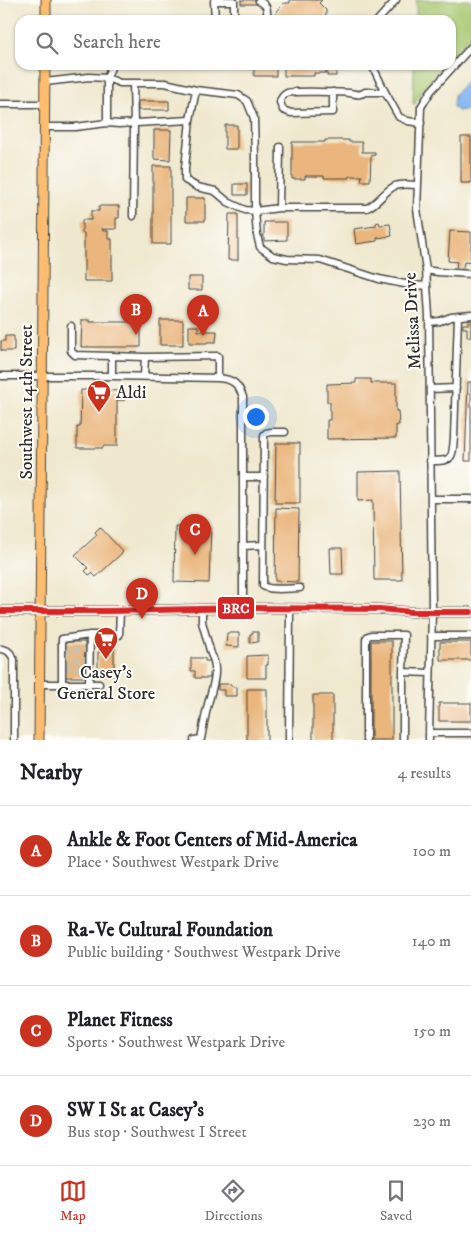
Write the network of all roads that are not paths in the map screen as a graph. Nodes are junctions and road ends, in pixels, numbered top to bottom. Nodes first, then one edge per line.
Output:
1 (46, 0) edge
2 (396, 0) edge
3 (259, 1) edge
4 (46, 15) edge
5 (215, 15) edge
6 (234, 15) edge
7 (267, 15) edge
8 (382, 15) edge
9 (471, 47) edge
10 (456, 63) edge
11 (45, 70) edge
12 (110, 70) edge
13 (374, 70) edge
14 (450, 70) edge
15 (107, 78) junction
16 (45, 82) junction
17 (133, 83) junction
18 (196, 90) junction
19 (333, 92) junction
20 (385, 92) junction
21 (0, 104) edge
22 (45, 104) junction
23 (190, 120) junction
24 (107, 123) junction
25 (134, 123) junction
26 (420, 123) junction
27 (45, 127) junction
28 (280, 147) dead end
29 (418, 185) junction
30 (279, 208) junction
31 (255, 211) junction
32 (133, 216) dead end
33 (426, 270) junction
34 (471, 274) edge
35 (427, 285) junction
36 (458, 316) junction
37 (471, 316) edge
38 (429, 322) junction
39 (72, 326) dead end
40 (112, 356) junction
41 (145, 356) junction
42 (42, 375) junction
43 (0, 376) edge
44 (112, 376) junction
45 (144, 376) junction
46 (218, 378) junction
47 (456, 388) junction
48 (430, 389) junction
49 (285, 432) dead end
50 (430, 461) junction
51 (243, 477) junction
52 (264, 477) junction
53 (431, 499) junction
54 (471, 500) edge
55 (264, 545) junction
56 (243, 546) junction
57 (150, 588) dead end
58 (300, 588) dead end
59 (243, 608) junction
60 (202, 609) junction
61 (290, 609) junction
62 (149, 610) junction
63 (0, 611) edge
64 (40, 611) junction
65 (120, 611) junction
66 (432, 612) junction
67 (471, 612) edge
68 (90, 635) junction
69 (431, 636) junction
70 (471, 636) edge
71 (0, 649) edge
72 (404, 672) junction
73 (430, 673) junction
74 (40, 684) junction
75 (62, 684) junction
76 (89, 684) junction
77 (99, 684) dead end
78 (471, 733) edge
79 (429, 736) edge
80 (14, 740) edge
81 (39, 740) edge
82 (194, 740) edge
83 (288, 740) edge
84 (366, 740) edge
85 (403, 740) edge

1 - 4 main road
2 - 8 street
3 - 7 street
5 - 6 street
9 - 10 street, Melissa Drive
11 - 16 main road, Southwest 14th Street
12 - 15 street
13 - 20 street
14 - 26 street, Melissa Drive
15 - 16 street
15 - 17 street
15 - 24 street
16 - 22 main road, Southwest 14th Street
17 - 18 street
17 - 25 street
18 - 23 street
18 - 31 street
19 - 19 street
19 - 20 street
20 - 26 street
21 - 22 street
22 - 27 main road, Southwest 14th Street
23 - 25 street
23 - 31 street
24 - 25 street
24 - 27 street
25 - 32 street
26 - 29 street, Melissa Drive
27 - 42 main road, Southwest 14th Street
28 - 30 street
29 - 30 street
29 - 33 street, Melissa Drive
30 - 31 street
31 - 35 street
33 - 34 street
33 - 35 street, Melissa Drive
35 - 38 street, Melissa Drive
36 - 37 street
36 - 38 street
36 - 47 street
38 - 48 street, Melissa Drive
39 - 40 street
40 - 41 street
40 - 44 street
41 - 45 street
41 - 46 street
42 - 43 street
42 - 44 street
42 - 64 main road, Southwest 14th Street
44 - 45 street
45 - 46 street
46 - 51 street
47 - 48 street
47 - 50 street
48 - 50 street, Melissa Drive
49 - 52 street
50 - 53 street, Melissa Drive
51 - 52 street
51 - 56 street
52 - 55 street
53 - 54 street
53 - 66 street, Melissa Drive
55 - 56 street
55 - 58 street
56 - 59 street
57 - 62 street
59 - 60 main road
59 - 61 main road
60 - 62 main road
60 - 82 street
61 - 66 main road
61 - 83 street
62 - 65 main road
63 - 64 main road
64 - 65 main road
64 - 74 main road, Southwest 14th Street
65 - 68 street
66 - 67 main road
66 - 69 street, Melissa Drive
68 - 75 street
68 - 76 street
69 - 70 street
69 - 73 street, Melissa Drive
71 - 80 street
72 - 73 street
72 - 84 street
72 - 85 street
73 - 79 street, Melissa Drive
74 - 75 street
74 - 81 main road, Southwest 14th Street
75 - 76 street
76 - 77 street
78 - 79 street

